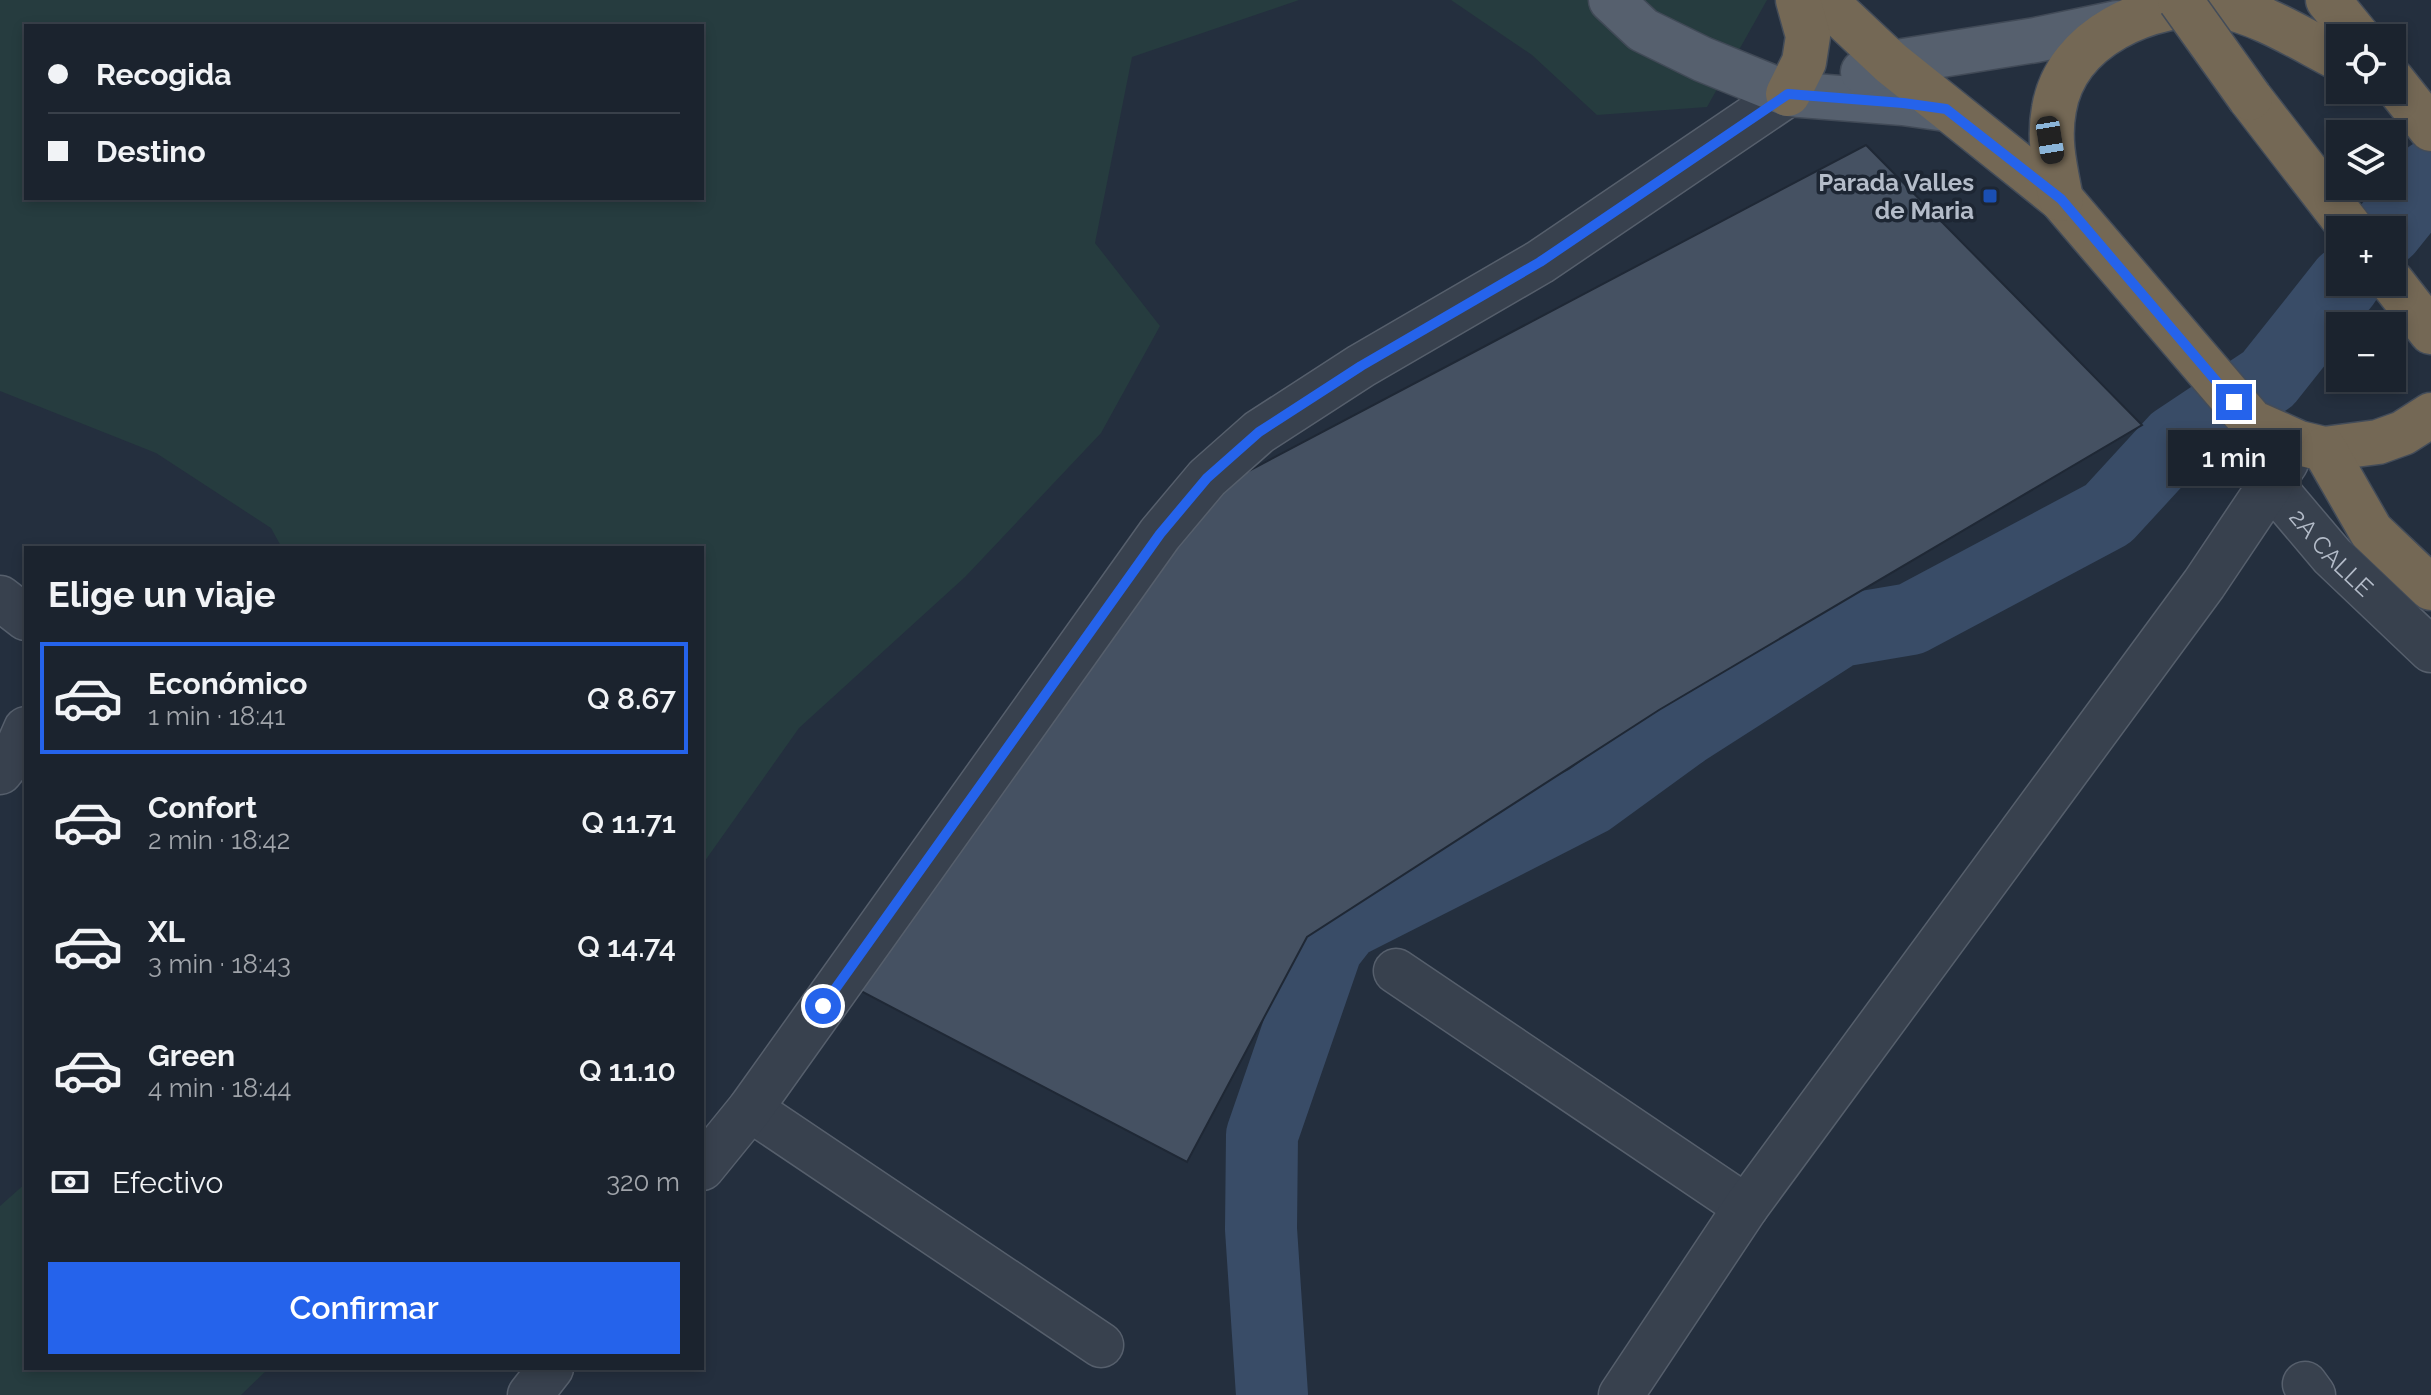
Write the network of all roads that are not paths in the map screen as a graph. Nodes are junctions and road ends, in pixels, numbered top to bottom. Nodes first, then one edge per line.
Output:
1 (1611, 0) edge
2 (1798, 0) edge
3 (1824, 0) edge
4 (2180, 0) edge
5 (2328, 0) edge
6 (2117, 23) junction
7 (2348, 24) edge
8 (2326, 52) edge
9 (1891, 63) junction
10 (1788, 94) junction
11 (2406, 99) edge
12 (1946, 109) junction
13 (2431, 129) edge
14 (2061, 199) junction
15 (2341, 216) edge
16 (2403, 296) edge
17 (2431, 332) edge
18 (2431, 415) edge
19 (2312, 446) junction
20 (2271, 484) junction
21 (2431, 588) edge
22 (0, 598) edge
23 (24, 616) edge
24 (2431, 650) edge
25 (24, 734) edge
26 (0, 772) edge
27 (1396, 971) dead end
28 (750, 1109) junction
29 (704, 1166) edge
30 (1746, 1207) junction
31 (1101, 1345) dead end
32 (549, 1370) edge
33 (530, 1395) edge
34 (1621, 1395) edge

1 - 10 main road
2 - 10 highway
3 - 9 highway
4 - 15 highway, bridge
5 - 7 highway
6 - 8 highway
6 - 9 main road
6 - 14 highway
9 - 10 main road
9 - 12 highway
10 - 12 main road
10 - 28 street
11 - 13 highway
12 - 14 highway
14 - 19 highway
16 - 17 highway
18 - 19 highway
19 - 20 street, 2A CALLE
19 - 21 highway
20 - 24 street, 2A CALLE
20 - 30 street
22 - 23 street
25 - 26 street
27 - 30 street
28 - 29 street
28 - 31 street
30 - 34 street
32 - 33 street

